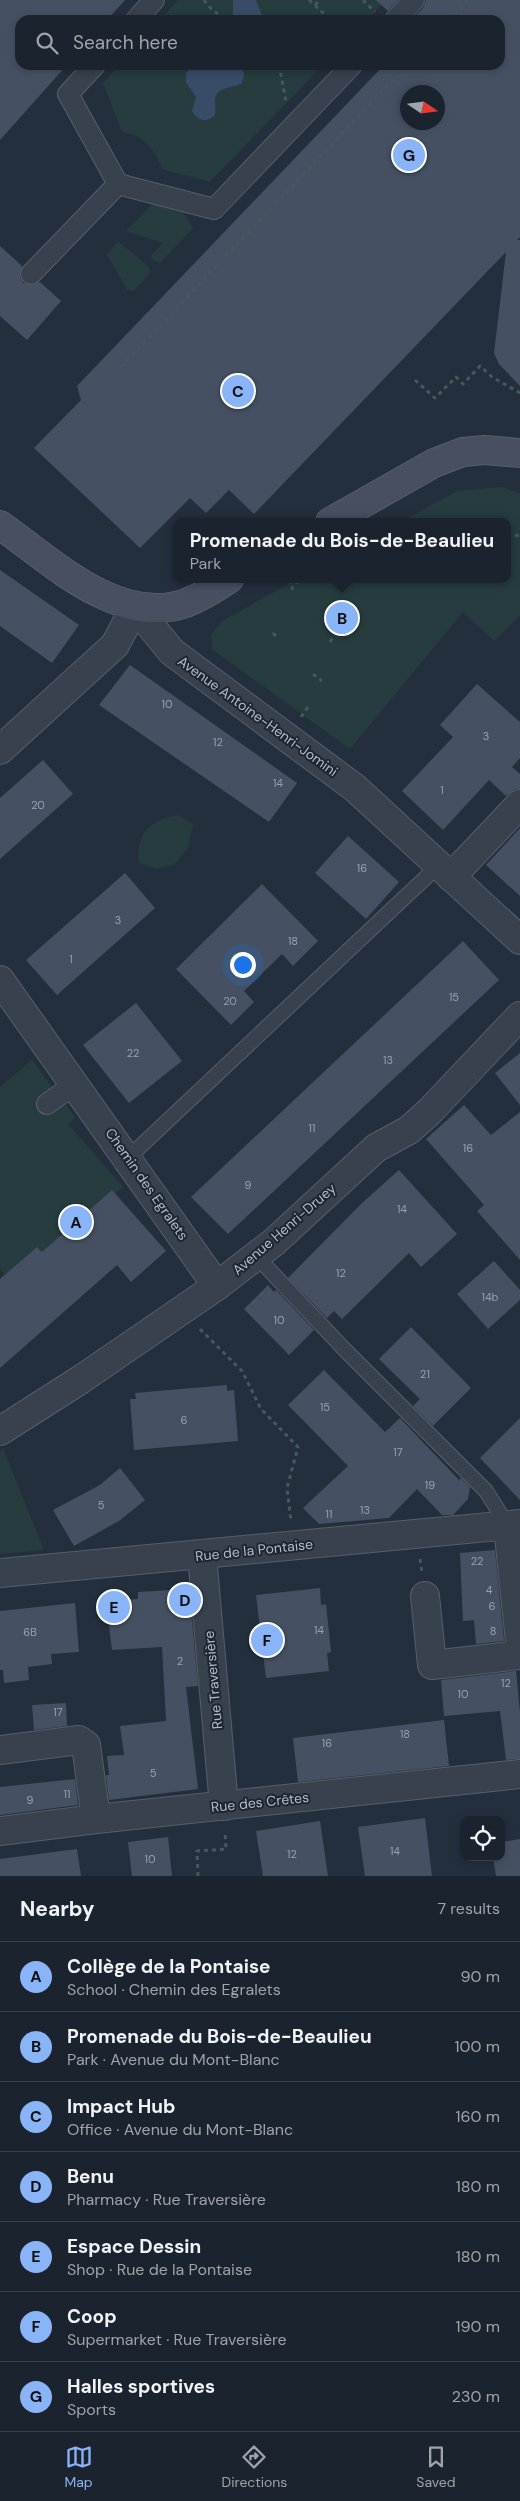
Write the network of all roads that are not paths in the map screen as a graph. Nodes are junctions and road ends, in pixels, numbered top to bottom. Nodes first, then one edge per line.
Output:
1 (154, 0) edge
2 (414, 0) edge
3 (140, 15) edge
4 (400, 15) edge
5 (90, 70) edge
6 (347, 70) edge
7 (118, 184) junction
8 (31, 274) dead end
9 (520, 453) edge
10 (337, 518) edge
11 (0, 525) edge
12 (222, 583) edge
13 (135, 607) junction
14 (0, 750) edge
15 (520, 804) edge
16 (445, 871) junction
17 (520, 940) edge
18 (1, 985) edge
19 (520, 1016) edge
20 (75, 1084) junction
21 (46, 1104) dead end
22 (128, 1158) junction
23 (256, 1256) junction
24 (217, 1286) junction
25 (0, 1431) edge
26 (514, 1525) edge
27 (202, 1555) junction
28 (0, 1573) edge
29 (425, 1596) dead end
30 (520, 1642) edge
31 (520, 1655) edge
32 (0, 1750) edge
33 (520, 1774) edge
34 (224, 1806) junction
35 (96, 1819) junction
36 (0, 1831) edge

1 - 3 street
2 - 4 street
5 - 7 street
6 - 7 street
7 - 8 street
9 - 10 main road
11 - 13 main road
12 - 13 main road
13 - 14 street
13 - 16 street, Avenue Antoine-Henri-Jomini
15 - 16 street
16 - 17 street, Avenue Antoine-Henri-Jomini
16 - 22 lane
18 - 20 street, Chemin des Egralets
19 - 23 street, Avenue Henri-Druey
20 - 21 street
20 - 22 street, Chemin des Egralets
22 - 24 street, Chemin des Egralets
23 - 24 street, Avenue Henri-Druey
23 - 26 lane
24 - 25 street, Avenue Henri-Druey
26 - 27 street, Rue de la Pontaise
26 - 30 street
27 - 28 street, Rue de la Pontaise
27 - 34 street, Rue Traversière
29 - 31 street
32 - 35 street
33 - 34 street, Rue des Crêtes
34 - 35 street, Rue des Crêtes
35 - 36 street, Rue des Crêtes

